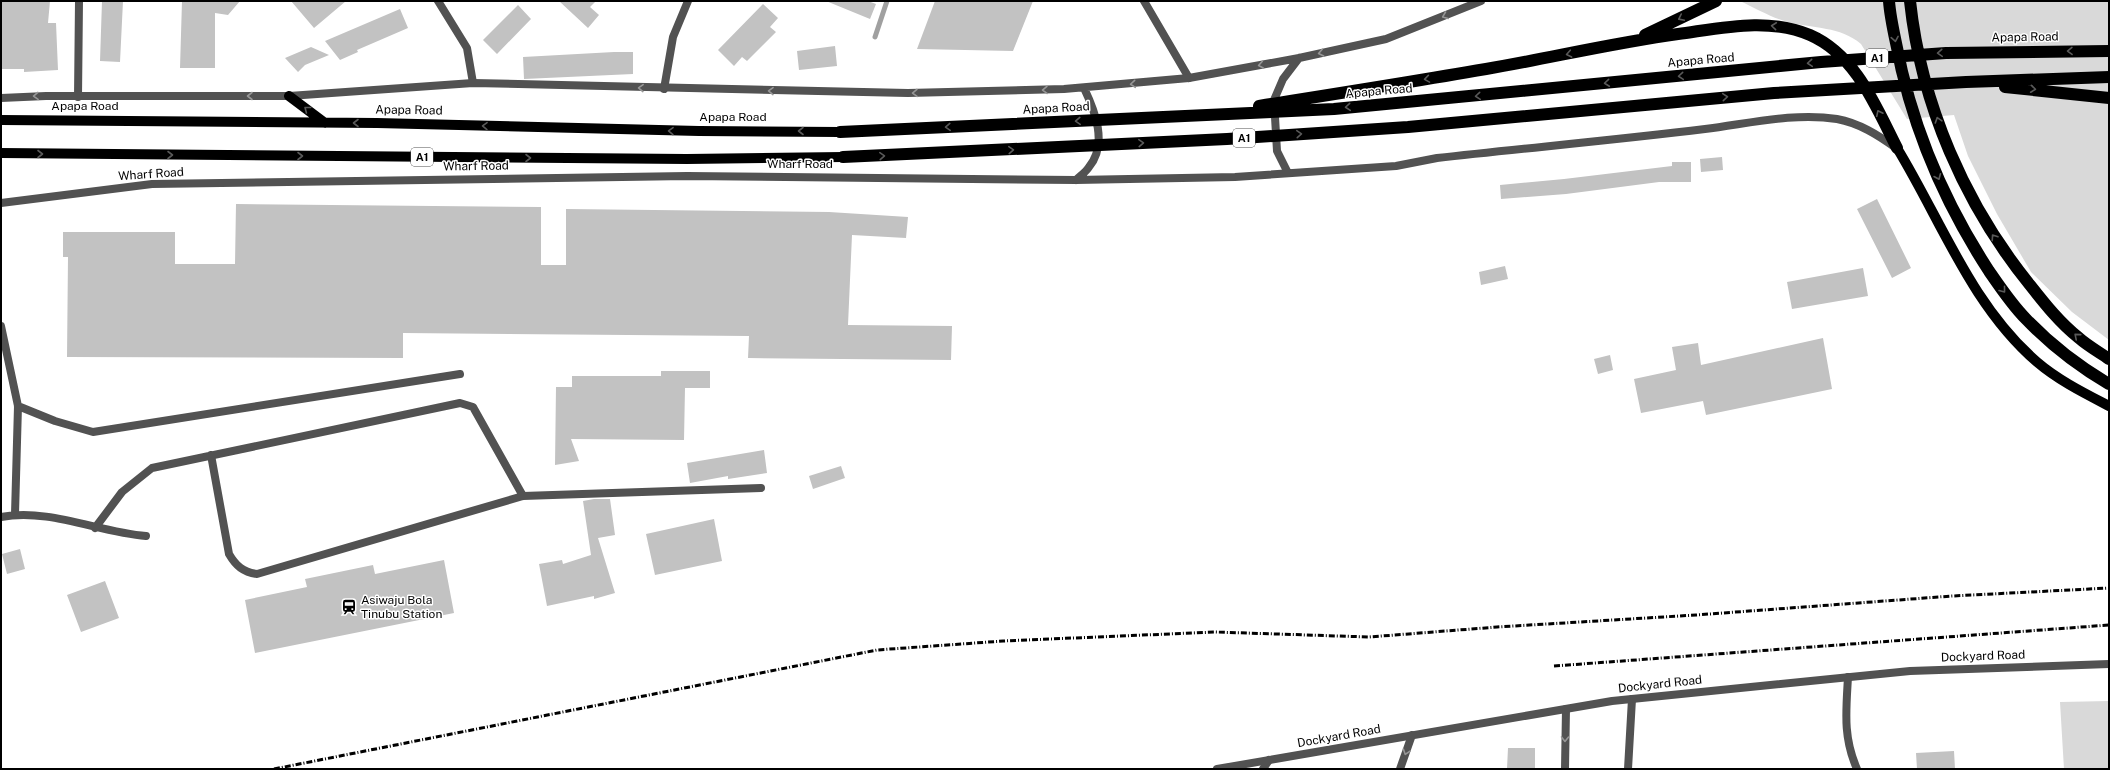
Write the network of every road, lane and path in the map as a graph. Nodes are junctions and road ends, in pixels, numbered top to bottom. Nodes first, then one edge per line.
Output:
1 (79, 1) edge
2 (438, 1) edge
3 (688, 1) edge
4 (1144, 1) edge
5 (1481, 1) edge
6 (1716, 1) edge
7 (1889, 1) edge
8 (1910, 1) edge
9 (1635, 40) junction
10 (2109, 51) edge
11 (1300, 58) junction
12 (2109, 77) edge
13 (1189, 78) junction
14 (1966, 82) junction
15 (473, 84) junction
16 (1084, 88) junction
17 (664, 89) junction
18 (289, 96) junction
19 (78, 97) junction
20 (1, 98) edge
21 (2109, 98) edge
22 (1200, 115) junction
23 (1, 120) edge
24 (325, 123) junction
25 (840, 132) joint
26 (1897, 148) junction
27 (1, 154) edge
28 (843, 157) joint
29 (1288, 173) junction
30 (1076, 180) junction
31 (1, 203) edge
32 (1, 326) edge
33 (2109, 359) edge
34 (460, 374) dead end
35 (2109, 384) edge
36 (18, 406) junction
37 (2109, 406) edge
38 (211, 455) junction
39 (761, 488) dead end
40 (523, 496) junction
41 (15, 514) junction
42 (1, 517) edge
43 (95, 528) junction
44 (146, 536) dead end
45 (2109, 664) edge
46 (1848, 677) junction
47 (1632, 699) junction
48 (1566, 709) junction
49 (1412, 736) junction
50 (1269, 760) junction
51 (1217, 769) edge
52 (1264, 769) edge
53 (1400, 769) edge
54 (1565, 769) edge
55 (1628, 769) edge
56 (1857, 769) edge

1 - 19 street
2 - 15 street
3 - 17 street
4 - 13 street
5 -> 11 street
6 -> 9 highway
7 -> 35 highway
33 -> 8 highway
9 -> 22 highway
26 -> 9 highway
10 -> 22 highway, Apapa Road / A1
11 -> 13 street
11 - 29 street
12 - 14 highway, A1
13 -> 16 street
14 -> 21 highway
28 -> 14 highway, A1
17 -> 15 street
15 - 18 street
16 -> 17 street
16 - 30 street
18 -> 19 street
24 -> 18 main road
19 -> 20 street
22 -> 25 highway, Apapa Road / A1
23 - 24 main road, Apapa Road / A1
25 -> 24 main road, Apapa Road / A1
26 - 29 street, Wharf Road
26 - 37 main road
27 -> 28 main road, A1
29 - 30 street, Wharf Road
30 - 31 street, Wharf Road
32 - 36 street
34 - 36 street
36 - 41 street
38 - 40 street
38 - 40 street
38 - 43 street
39 - 40 street
41 - 42 street
41 - 43 street
43 - 44 street
45 - 46 street, Dockyard Road
46 - 47 street, Dockyard Road
46 - 56 street
47 - 48 street, Dockyard Road
47 - 55 street
48 - 49 street, Dockyard Road
48 -> 54 street
49 - 50 street, Dockyard Road
49 -> 53 street
50 - 51 street, Dockyard Road
50 - 52 street

